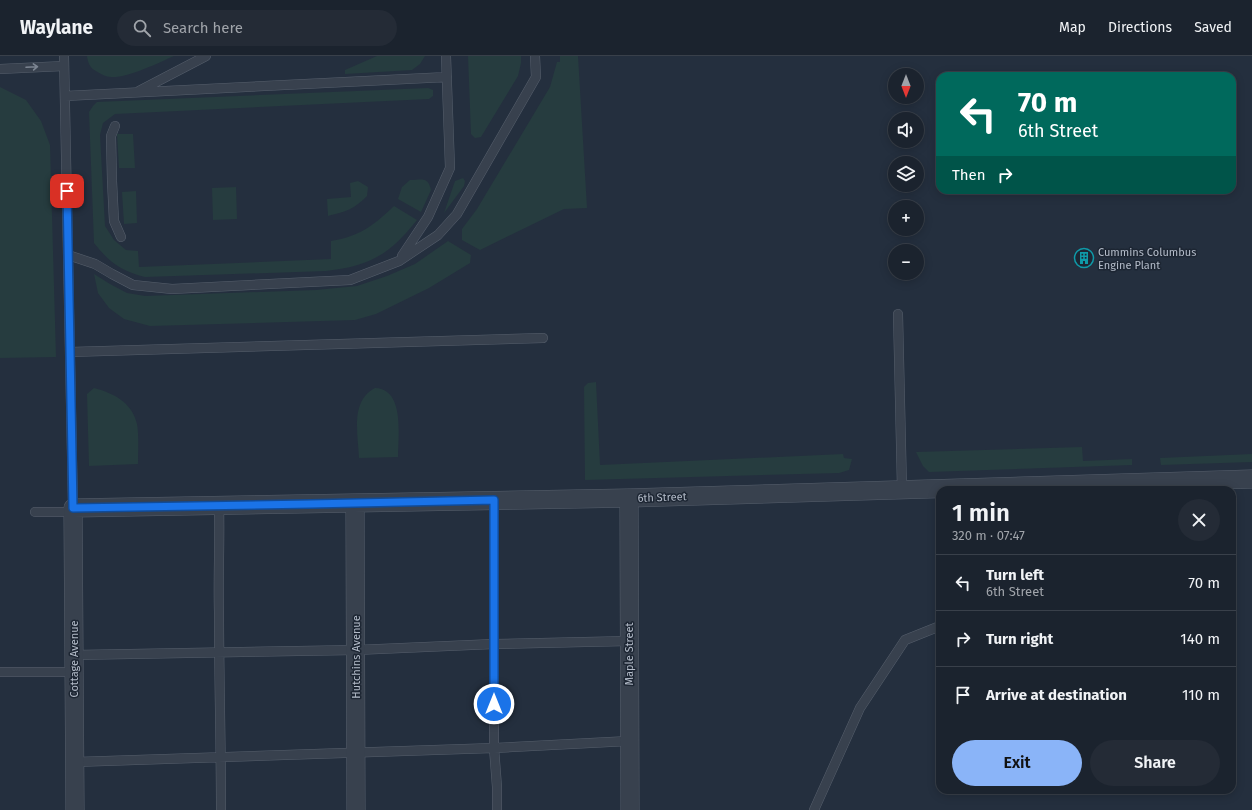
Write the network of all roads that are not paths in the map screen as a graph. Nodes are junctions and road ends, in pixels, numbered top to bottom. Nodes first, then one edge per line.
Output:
1 (64, 56) edge
2 (206, 56) edge
3 (446, 56) edge
4 (536, 56) edge
5 (64, 66) junction
6 (0, 69) edge
7 (447, 76) junction
8 (137, 92) junction
9 (65, 96) junction
10 (116, 126) dead end
11 (121, 237) dead end
12 (68, 255) junction
13 (399, 261) junction
14 (898, 314) dead end
15 (543, 338) dead end
16 (70, 352) junction
17 (1252, 479) edge
18 (1175, 486) edge
19 (902, 489) junction
20 (936, 489) edge
21 (629, 498) junction
22 (494, 500) junction
23 (355, 503) junction
24 (219, 506) junction
25 (73, 510) junction
26 (35, 512) dead end
27 (936, 628) edge
28 (629, 640) junction
29 (494, 644) junction
30 (356, 650) junction
31 (219, 652) junction
32 (74, 654) junction
33 (0, 672) edge
34 (74, 672) junction
35 (629, 741) junction
36 (494, 748) junction
37 (356, 753) junction
38 (221, 758) junction
39 (75, 762) junction
40 (75, 810) edge
41 (221, 810) edge
42 (356, 810) edge
43 (497, 810) edge
44 (630, 810) edge
45 (814, 810) edge

1 - 5 lane
2 - 8 lane
3 - 7 lane
4 - 13 lane
6 -> 5 lane
5 - 9 lane
7 - 8 lane
7 - 13 lane
8 - 9 lane
9 - 12 lane
10 - 11 lane
12 - 13 lane
12 - 16 lane
14 - 19 lane
15 - 16 lane
16 - 25 lane
17 - 18 street, 6th Street
19 - 20 street, 6th Street
19 - 21 street, 6th Street
21 - 22 street, 6th Street
21 - 28 street, Maple Street
22 - 23 street, 6th Street
22 - 29 lane
23 - 24 street, 6th Street
23 - 30 street, Hutchins Avenue
24 - 25 street, 6th Street
24 - 31 lane
25 - 26 lane
25 - 32 street, Cottage Avenue
27 - 45 lane
28 - 29 lane
28 - 35 street, Maple Street
29 - 30 lane
29 - 36 lane
30 - 31 lane
30 - 37 street, Hutchins Avenue
31 - 32 lane
31 - 38 lane
32 - 34 street, Cottage Avenue
33 - 34 lane
34 - 39 street, Cottage Avenue
35 - 36 lane
35 - 44 street, Maple Street
36 - 37 lane
36 - 43 lane
37 - 38 lane
37 - 42 street, Hutchins Avenue
38 - 39 lane
38 - 41 lane
39 - 40 street, Cottage Avenue

